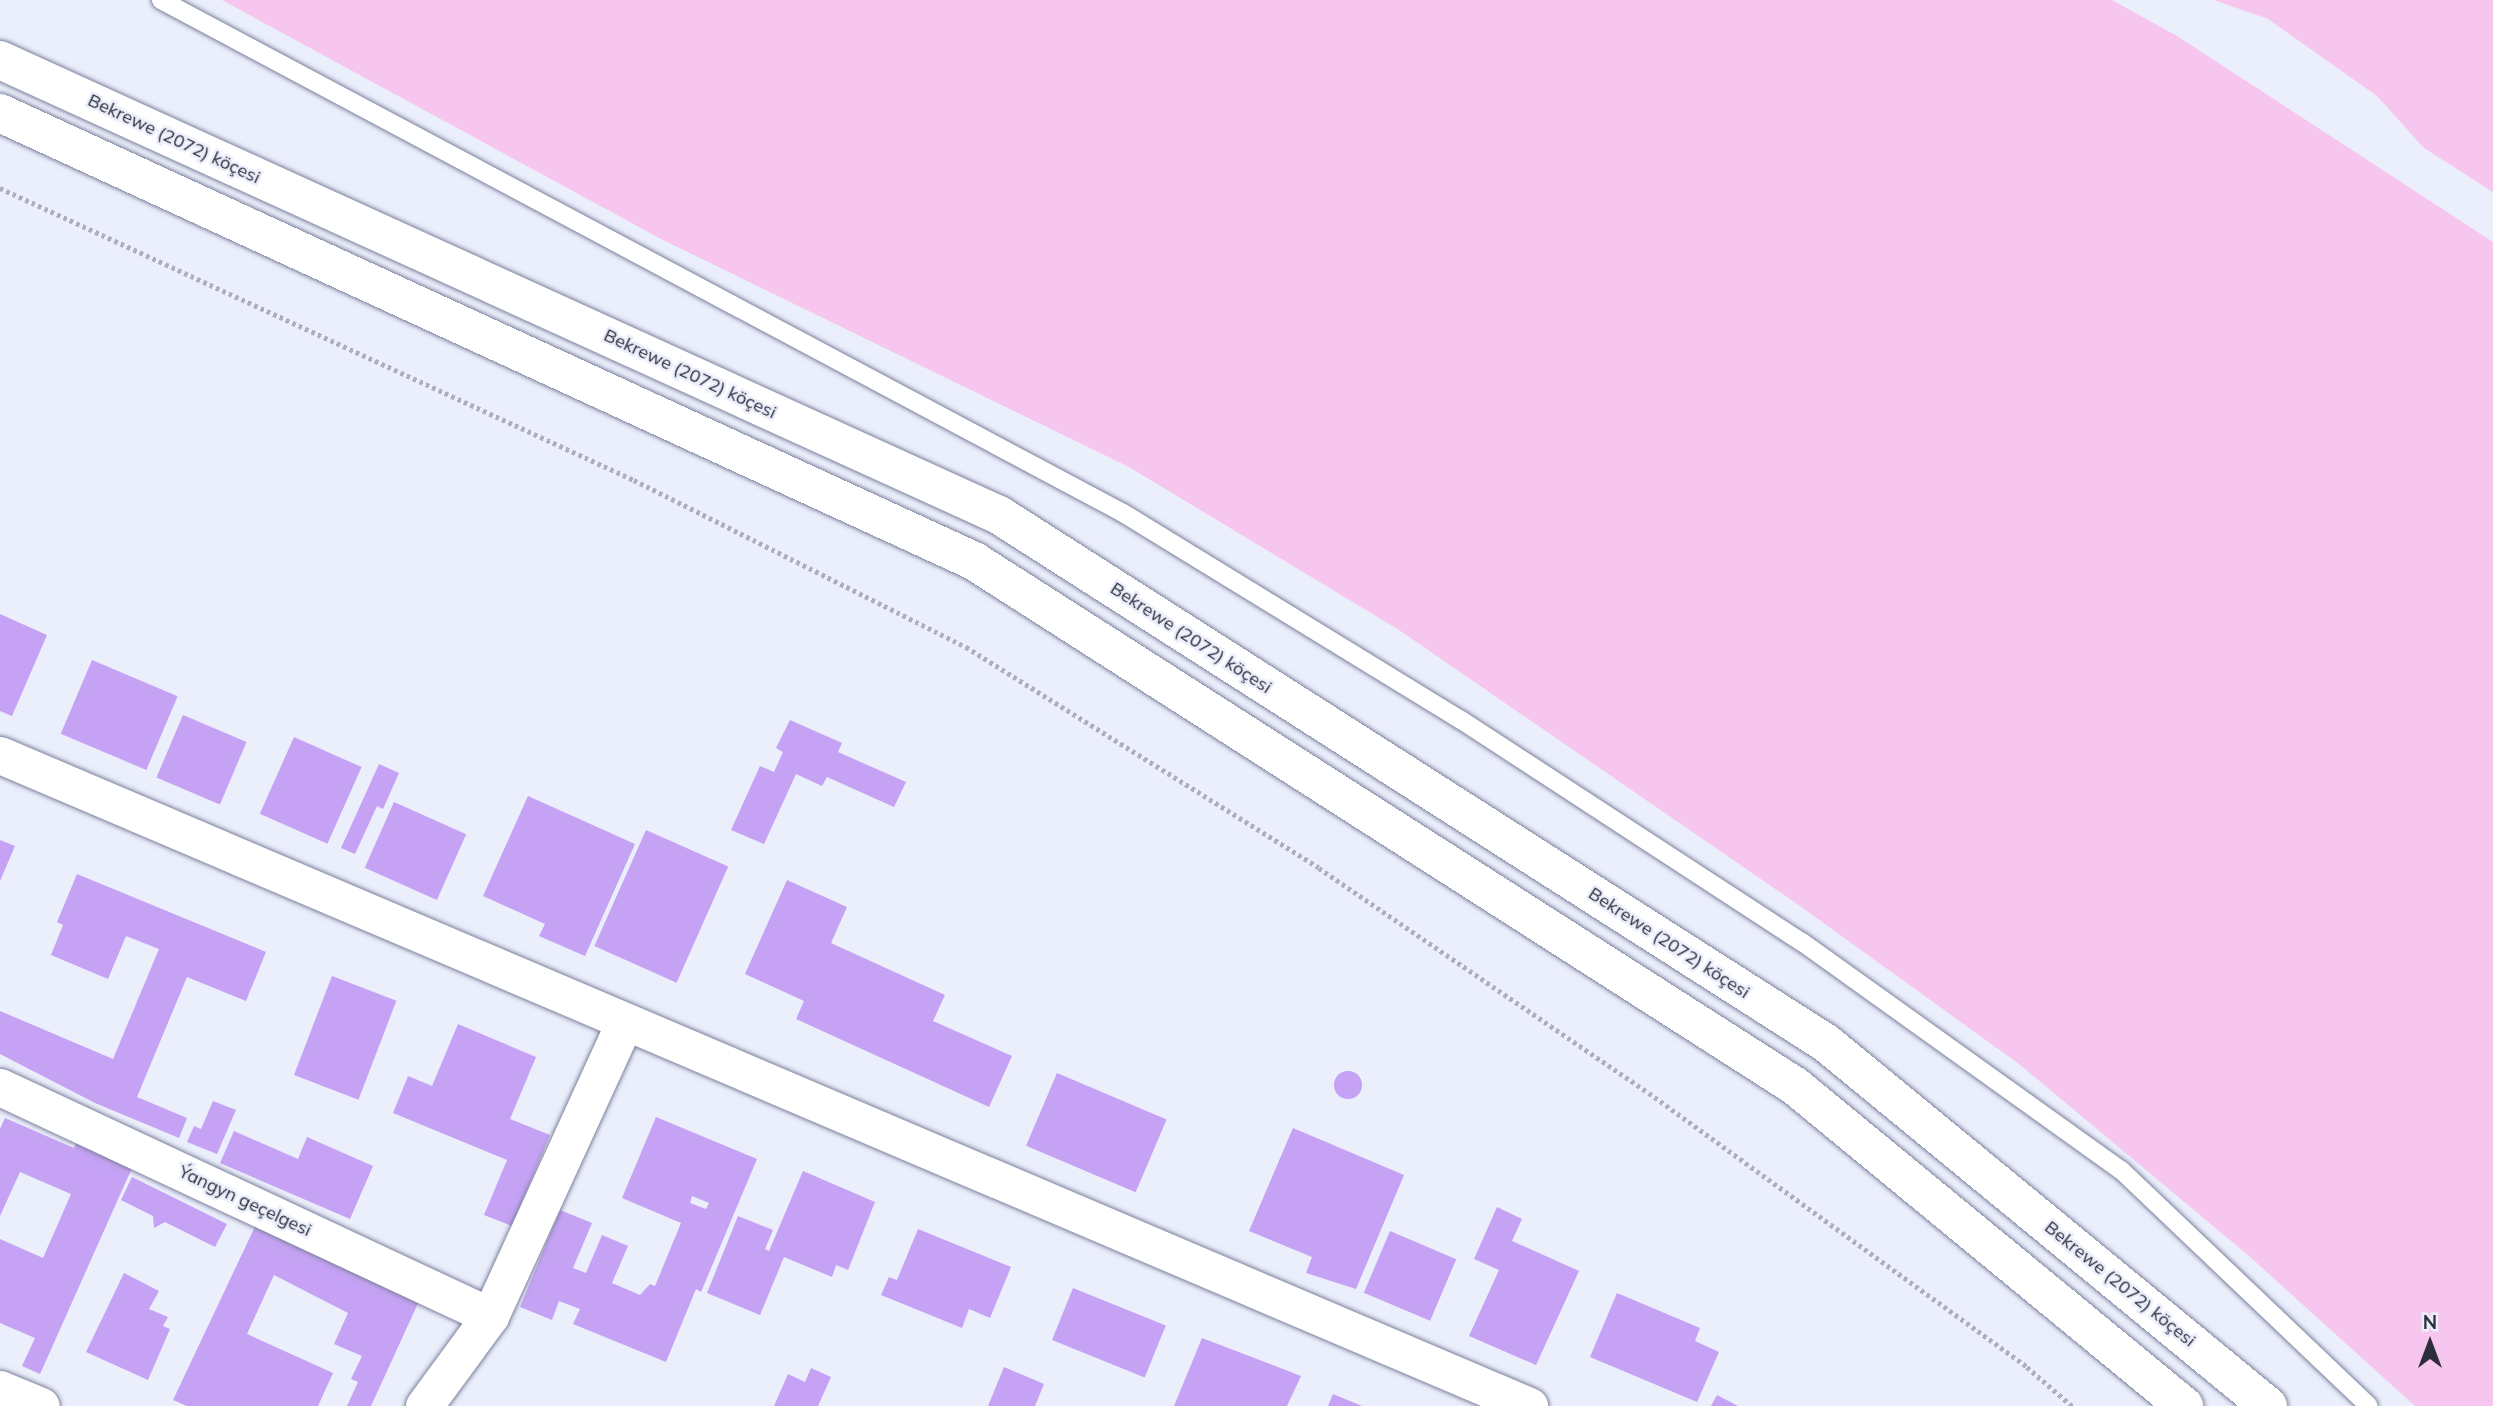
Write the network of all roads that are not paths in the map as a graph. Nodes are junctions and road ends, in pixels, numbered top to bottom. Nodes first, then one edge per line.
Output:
1 (162, 0) edge
2 (0, 60) edge
3 (0, 113) edge
4 (0, 755) edge
5 (624, 1023) junction
6 (0, 1087) edge
7 (491, 1316) junction
8 (0, 1389) edge
9 (41, 1406) edge
10 (424, 1406) edge
11 (1529, 1406) edge
12 (2185, 1406) edge
13 (2268, 1406) edge
14 (2369, 1406) edge

1 - 14 lane
2 - 13 main road, Bekrewe (2072) köçesi
3 - 12 main road
4 - 5 street
5 - 7 street
5 - 11 street
6 - 7 street, Ýangyn geçelgesi
7 - 10 street
8 - 9 street

